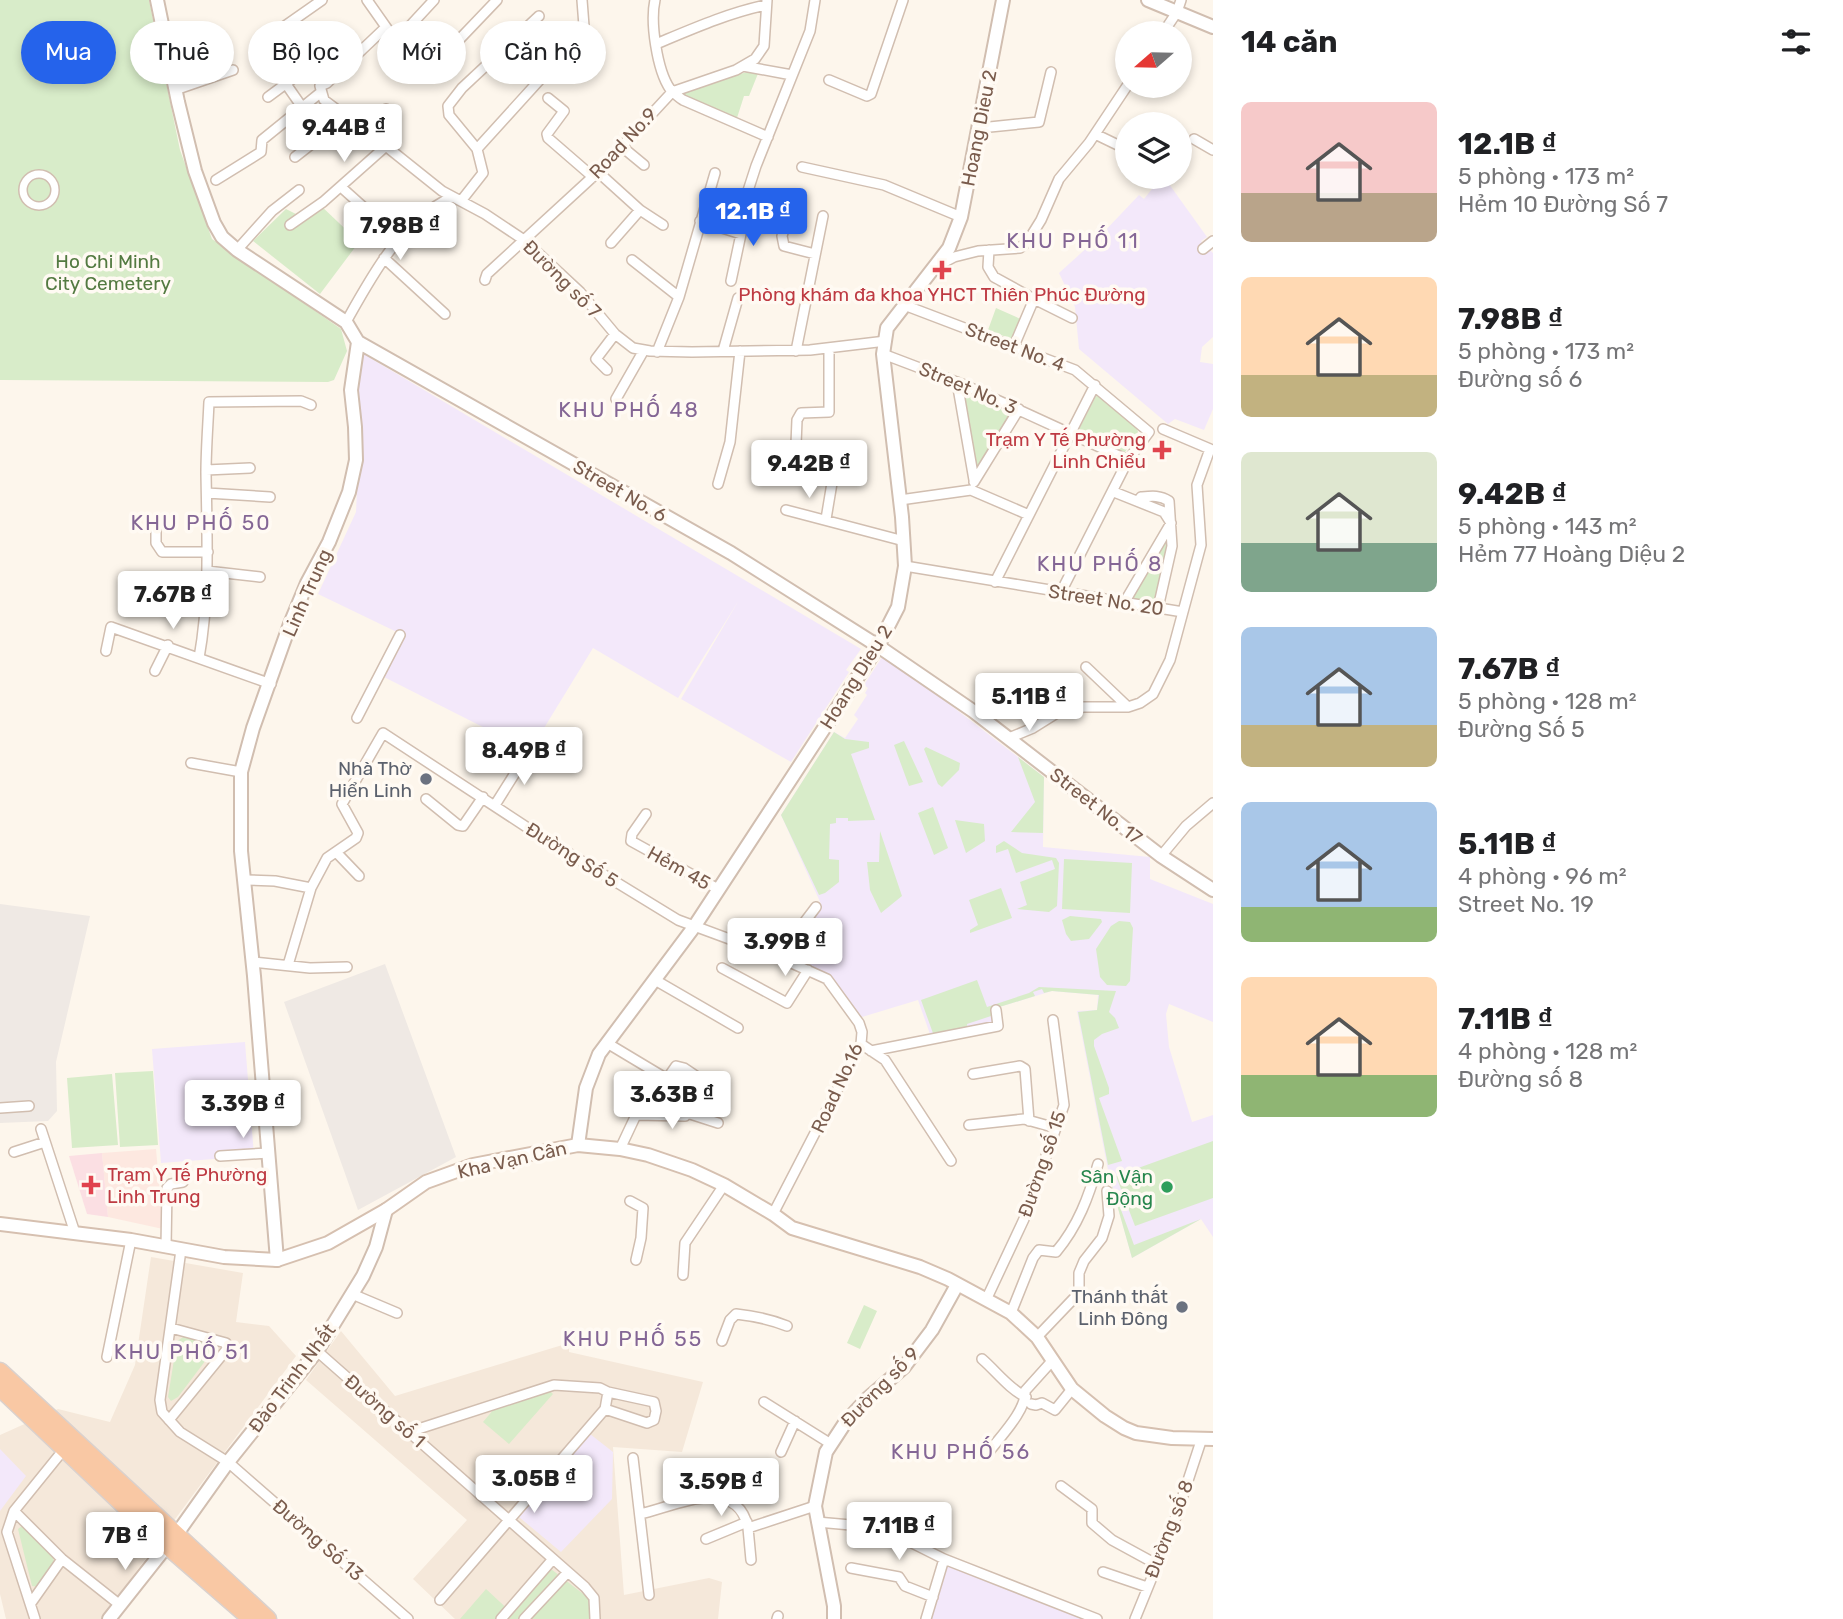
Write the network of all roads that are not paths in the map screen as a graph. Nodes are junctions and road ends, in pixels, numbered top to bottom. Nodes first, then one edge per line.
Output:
1 (157, 0) edge
2 (323, 0) edge
3 (367, 0) edge
4 (434, 0) edge
5 (497, 0) edge
6 (582, 0) edge
7 (655, 0) edge
8 (815, 0) edge
9 (903, 0) edge
10 (1003, 0) edge
11 (1148, 0) edge
12 (767, 3) edge
13 (747, 5) edge
14 (1179, 6) edge
15 (539, 16) dead end
16 (292, 21) edge
17 (382, 21) edge
18 (415, 21) edge
19 (584, 21) edge
20 (1213, 27) edge
21 (466, 32) edge
22 (377, 36) edge
23 (656, 44) junction
24 (363, 49) edge
25 (743, 66) junction
26 (1051, 72) dead end
27 (792, 75) junction
28 (829, 80) dead end
29 (192, 84) edge
30 (286, 84) joint
31 (325, 84) edge
32 (536, 84) edge
33 (175, 90) junction
34 (672, 92) junction
35 (320, 93) junction
36 (268, 97) dead end
37 (548, 98) dead end
38 (1119, 98) edge
39 (302, 107) junction
40 (386, 109) dead end
41 (346, 117) junction
42 (980, 128) junction
43 (1095, 134) junction
44 (374, 137) junction
45 (768, 137) junction
46 (1194, 139) dead end
47 (1115, 144) edge
48 (621, 146) junction
49 (385, 147) junction
50 (477, 149) junction
51 (1213, 150) edge
52 (295, 157) dead end
53 (644, 165) dead end
54 (802, 167) dead end
55 (715, 173) dead end
56 (595, 174) junction
57 (216, 180) dead end
58 (341, 187) junction
59 (299, 190) dead end
60 (452, 197) junction
61 (461, 201) junction
62 (32, 205) joint
63 (640, 210) junction
64 (789, 212) dead end
65 (823, 216) dead end
66 (961, 217) junction
67 (700, 221) junction
68 (380, 222) dead end
69 (290, 225) dead end
70 (663, 225) dead end
71 (735, 231) junction
72 (524, 240) junction
73 (1213, 241) edge
74 (611, 243) dead end
75 (1203, 249) dead end
76 (237, 250) junction
77 (989, 250) junction
78 (815, 254) junction
79 (384, 258) junction
80 (632, 260) dead end
81 (935, 267) junction
82 (485, 280) dead end
83 (731, 281) dead end
84 (678, 297) junction
85 (738, 298) dead end
86 (1034, 299) junction
87 (904, 305) junction
88 (444, 314) dead end
89 (1072, 318) dead end
90 (346, 322) junction
91 (615, 334) junction
92 (358, 342) junction
93 (1014, 346) junction
94 (884, 347) junction
95 (829, 348) junction
96 (644, 350) junction
97 (723, 351) junction
98 (740, 351) junction
99 (796, 351) junction
100 (657, 352) junction
101 (607, 370) dead end
102 (957, 382) junction
103 (1095, 385) junction
104 (616, 399) dead end
105 (311, 405) dead end
106 (1019, 410) junction
107 (1164, 429) dead end
108 (1071, 433) junction
109 (837, 453) dead end
110 (1128, 460) junction
111 (250, 468) dead end
112 (795, 468) dead end
113 (206, 470) junction
114 (974, 480) junction
115 (718, 484) dead end
116 (971, 490) junction
117 (1114, 492) junction
118 (207, 493) junction
119 (270, 497) dead end
120 (900, 500) junction
121 (786, 510) dead end
122 (1029, 515) junction
123 (826, 519) junction
124 (1171, 523) junction
125 (156, 529) dead end
126 (904, 541) junction
127 (208, 552) junction
128 (905, 566) junction
129 (207, 571) junction
130 (260, 577) dead end
131 (995, 582) junction
132 (160, 584) dead end
133 (206, 589) junction
134 (1062, 592) junction
135 (1124, 603) junction
136 (1158, 608) junction
137 (1183, 612) junction
138 (400, 635) dead end
139 (168, 645) junction
140 (878, 646) junction
141 (106, 651) dead end
142 (200, 658) junction
143 (1086, 667) dead end
144 (155, 671) dead end
145 (271, 684) junction
146 (1128, 707) junction
147 (357, 718) dead end
148 (1009, 738) junction
149 (527, 754) dead end
150 (191, 764) dead end
151 (241, 772) junction
152 (483, 797) junction
153 (426, 799) dead end
154 (1213, 803) edge
155 (495, 805) junction
156 (646, 814) dead end
157 (336, 852) junction
158 (1161, 856) junction
159 (359, 876) dead end
160 (245, 880) junction
161 (311, 888) junction
162 (718, 890) junction
163 (1213, 890) edge
164 (816, 907) dead end
165 (694, 927) junction
166 (778, 957) junction
167 (253, 962) junction
168 (288, 965) junction
169 (347, 967) dead end
170 (722, 968) dead end
171 (808, 970) junction
172 (655, 980) junction
173 (996, 1010) dead end
174 (1053, 1020) dead end
175 (738, 1028) dead end
176 (607, 1043) junction
177 (861, 1044) junction
178 (871, 1051) junction
179 (974, 1074) dead end
180 (718, 1091) dead end
181 (691, 1095) dead end
182 (29, 1106) dead end
183 (0, 1108) edge
184 (687, 1113) junction
185 (1029, 1121) junction
186 (718, 1123) dead end
187 (969, 1125) dead end
188 (1056, 1128) junction
189 (41, 1129) dead end
190 (46, 1142) junction
191 (578, 1145) junction
192 (620, 1149) junction
193 (14, 1152) dead end
194 (268, 1153) junction
195 (220, 1156) dead end
196 (951, 1161) dead end
197 (1098, 1164) dead end
198 (183, 1182) dead end
199 (724, 1185) junction
200 (1107, 1191) dead end
201 (630, 1201) dead end
202 (386, 1210) junction
203 (774, 1214) junction
204 (0, 1224) edge
205 (75, 1233) junction
206 (131, 1240) junction
207 (166, 1247) junction
208 (181, 1250) junction
209 (277, 1260) junction
210 (636, 1260) dead end
211 (683, 1275) dead end
212 (957, 1285) junction
213 (352, 1294) junction
214 (986, 1300) junction
215 (397, 1313) dead end
216 (1011, 1313) junction
217 (787, 1326) dead end
218 (171, 1328) junction
219 (1037, 1336) junction
220 (722, 1341) dead end
221 (317, 1350) junction
222 (107, 1357) dead end
223 (982, 1359) dead end
224 (1052, 1361) junction
225 (0, 1370) edge
226 (0, 1388) edge
227 (1072, 1389) junction
228 (608, 1392) junction
229 (1028, 1401) junction
230 (764, 1402) dead end
231 (606, 1409) junction
232 (169, 1420) junction
233 (795, 1421) junction
234 (409, 1432) junction
235 (1208, 1439) edge
236 (831, 1444) junction
237 (65, 1448) junction
238 (781, 1451) dead end
239 (988, 1453) dead end
240 (634, 1458) dead end
241 (228, 1462) junction
242 (1061, 1486) dead end
243 (815, 1506) junction
244 (14, 1511) junction
245 (639, 1514) junction
246 (510, 1521) junction
247 (817, 1522) junction
248 (747, 1525) junction
249 (706, 1539) dead end
250 (171, 1540) junction
251 (62, 1559) junction
252 (553, 1559) junction
253 (944, 1559) junction
254 (751, 1560) dead end
255 (1157, 1564) junction
256 (851, 1568) dead end
257 (568, 1572) junction
258 (1103, 1572) dead end
259 (1147, 1587) junction
260 (649, 1595) dead end
261 (933, 1597) junction
262 (440, 1600) dead end
263 (31, 1603) junction
264 (115, 1614) edge
265 (35, 1619) edge
266 (251, 1619) edge
267 (268, 1619) edge
268 (408, 1619) edge
269 (500, 1619) edge
270 (524, 1619) edge
271 (595, 1619) edge
272 (834, 1619) edge
273 (926, 1619) edge
274 (1097, 1619) edge
275 (1135, 1619) edge

1 - 33 street
2 - 16 street
3 - 17 street
4 - 18 street
5 - 21 street
6 - 19 street
7 - 23 street
8 - 27 street
9 - 28 street
10 - 42 street, Hoang Dieu 2
11 - 14 street
12 - 13 street
12 - 25 street, Road No.9
13 - 23 street
14 - 20 street
15 - 50 street
22 - 24 street
23 - 34 street
25 - 27 street
25 - 34 street, Road No.9
26 - 42 street
27 - 45 street
29 - 33 street
30 - 36 street
30 - 39 street
31 - 35 street
32 - 50 street
33 - 76 street
34 - 45 street
34 - 48 street, Road No.9
35 - 39 street
35 - 41 street, Đường số 7
37 - 56 street
38 - 43 street
39 - 57 street
40 - 44 street
41 - 44 street, Đường số 7
41 - 52 street
42 - 66 street, Hoang Dieu 2
43 - 47 street
43 - 77 street
44 - 49 street, Đường số 7
45 - 71 street
46 - 51 street
48 - 53 street
48 - 56 street, Road No.9
49 - 58 street
49 - 60 street, Đường số 7
50 - 61 street
54 - 66 street
55 - 67 street
56 - 63 street
56 - 72 street, Road No.9
58 - 68 street
58 - 69 street
59 - 76 street
60 - 61 street, Đường số 7
60 - 79 street
61 - 72 street, Đường số 7
62 - 62 street
63 - 70 street
63 - 74 street
64 - 78 street
65 - 78 street
66 - 81 street, Hoang Dieu 2
67 - 71 street
67 - 84 street
71 - 83 street
72 - 82 street, Road No.9
72 - 91 street, Đường số 7
73 - 75 street
76 - 90 street
77 - 81 street
77 - 86 street
78 - 99 street
79 - 88 street
79 - 90 street
80 - 84 street
81 - 87 street, Hoang Dieu 2
84 - 100 street
85 - 97 street
86 - 89 street
86 - 93 street
87 - 93 street, Street No. 4
87 - 94 street, Hoang Dieu 2
90 - 92 street
91 - 96 street, Đường số 7
91 - 101 street
92 - 140 street, Street No. 6
92 - 145 street, Linh Trung
93 - 103 street, Street No. 4
94 - 95 street, Đường số 7
94 - 102 street, Street No. 3
94 - 120 street, Hoang Dieu 2
95 - 99 street, Đường số 7
95 - 112 street
96 - 100 street, Đường số 7
96 - 104 street
97 - 98 street, Đường số 7
97 - 100 street, Đường số 7
98 - 99 street, Đường số 7
98 - 115 street
102 - 106 street, Street No. 3
102 - 114 street
103 - 108 street
103 - 110 street, Street No. 4
105 - 113 street
106 - 108 street, Street No. 3
106 - 114 street
107 - 137 street
108 - 110 street, Street No. 3
108 - 122 street
109 - 123 street
110 - 117 street
111 - 113 street
113 - 118 street
114 - 116 street
116 - 120 street
116 - 122 street
117 - 124 street
117 - 134 street
118 - 119 street
118 - 127 street
120 - 126 street, Hoang Dieu 2
121 - 123 street
122 - 131 street
123 - 126 street
124 - 135 street
124 - 136 street
125 - 127 street
126 - 128 street, Hoang Dieu 2
127 - 129 street
128 - 131 street, Street No. 20
128 - 140 street, Hoang Dieu 2
129 - 130 street
129 - 133 street
131 - 134 street, Street No. 20
132 - 133 street
133 - 142 street
134 - 135 street, Street No. 20
135 - 136 street, Street No. 20
136 - 137 street, Street No. 20
137 - 146 street
138 - 147 street
139 - 141 street
139 - 142 street
139 - 144 street
140 - 148 street, Street No. 17
140 - 162 street, Hoang Dieu 2
142 - 145 street
143 - 146 street
145 - 151 street, Linh Trung
146 - 148 street
148 - 158 street, Street No. 17
149 - 155 street
150 - 151 street
151 - 160 street, Linh Trung
152 - 153 street
152 - 155 street, Đường Số 5
152 - 157 street, Đường Số 5
154 - 158 street
155 - 165 street, Đường Số 5
156 - 162 street, Hẻm 45
157 - 159 street
157 - 161 street
158 - 163 street, Street No. 17
160 - 161 street
160 - 167 street, Linh Trung
161 - 168 street
162 - 165 street, Hoang Dieu 2
164 - 166 street
165 - 166 street, Road No.16
165 - 172 street, Hoang Dieu 2
166 - 171 street, Road No.16
167 - 168 street
167 - 194 street, Linh Trung
168 - 169 street
170 - 171 street
171 - 177 street, Road No.16
172 - 175 street
172 - 176 street, Hoang Dieu 2
173 - 178 street
174 - 188 street, Đường số 15
176 - 180 street
176 - 191 street, Hoang Dieu 2
177 - 178 street
177 - 203 street, Road No.16
178 - 196 street
179 - 185 street
181 - 184 street
182 - 183 street
184 - 186 street
184 - 192 street
185 - 187 street
185 - 188 street
188 - 214 street, Đường số 15
189 - 190 street
190 - 193 street
190 - 205 street
191 - 192 street, Kha Vạn Cân
191 - 202 street, Kha Vạn Cân
192 - 199 street, Kha Vạn Cân
194 - 195 street
194 - 209 street, Linh Trung
197 - 216 street
198 - 207 street
199 - 203 street, Kha Vạn Cân
199 - 211 street
200 - 219 street
201 - 210 street
202 - 209 street, Kha Vạn Cân
202 - 213 street, Đào Trinh Nhất
203 - 212 street, Kha Vạn Cân
204 - 205 street, Kha Vạn Cân
205 - 206 street, Kha Vạn Cân
206 - 207 street, Kha Vạn Cân
206 - 222 street
207 - 208 street, Kha Vạn Cân
208 - 209 street, Kha Vạn Cân
208 - 218 street
212 - 214 street, Kha Vạn Cân
212 - 236 street, Đường số 9
213 - 215 street
213 - 221 street, Đào Trinh Nhất
214 - 216 street, Kha Vạn Cân
216 - 219 street, Kha Vạn Cân
217 - 220 street
218 - 232 street
218 - 232 street
219 - 224 street, Kha Vạn Cân
221 - 234 street, Đường số 1
221 - 241 street, Đào Trinh Nhất
223 - 229 street
224 - 227 street, Kha Vạn Cân
224 - 229 street
225 - 250 highway
226 - 237 highway
227 - 229 street
227 - 235 street, Kha Vạn Cân
228 - 231 street
228 - 231 street
228 - 234 street
229 - 239 street
230 - 233 street
231 - 246 street
232 - 241 street, Đường Số 13
233 - 236 street
233 - 238 street
234 - 246 street, Đường số 1
235 - 255 street, Đường số 8
236 - 243 street, Đường số 9
237 - 244 street
237 - 250 highway
240 - 245 street
241 - 250 street, Đào Trinh Nhất
241 - 268 street, Đường Số 13
242 - 255 street
243 - 247 street, Đường số 9
243 - 248 street
244 - 251 street
244 - 263 street
245 - 248 street
245 - 260 street
246 - 252 street, Đường số 1
246 - 262 street
247 - 253 street
247 - 272 street, Đường số 9
248 - 249 street
248 - 254 street
250 - 264 street, Đào Trinh Nhất
250 - 266 highway
250 - 267 highway
251 - 263 street
251 - 264 street
252 - 257 street, Đường số 1
252 - 269 street
253 - 261 street
253 - 274 street
255 - 259 street, Đường số 8
256 - 261 street
257 - 270 street
257 - 271 street, Đường số 1
258 - 259 street
259 - 275 street, Đường số 8
261 - 273 street
263 - 265 street

